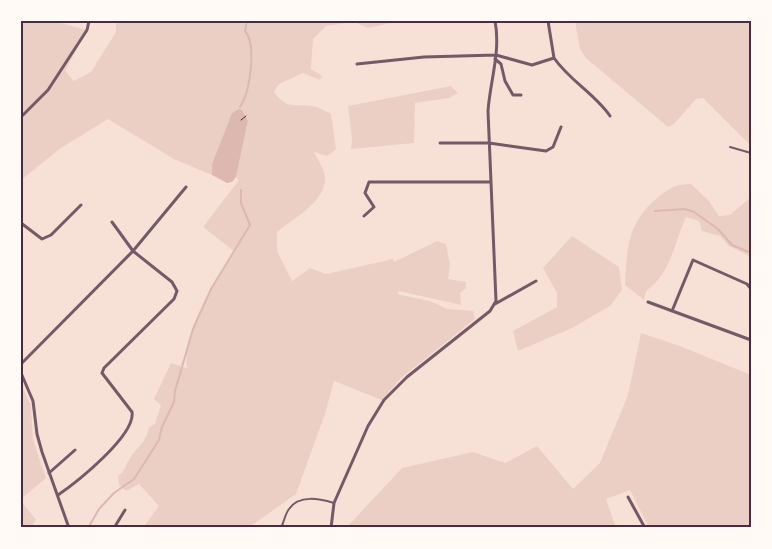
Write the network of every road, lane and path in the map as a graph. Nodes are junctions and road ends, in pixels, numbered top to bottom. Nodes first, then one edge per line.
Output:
1 (89, 21) edge
2 (495, 21) edge
3 (548, 21) edge
4 (495, 57) junction
5 (554, 58) junction
6 (357, 64) dead end
7 (521, 95) dead end
8 (246, 116) dead end
9 (610, 116) dead end
10 (21, 117) edge
11 (241, 120) dead end
12 (561, 127) dead end
13 (440, 143) dead end
14 (489, 143) junction
15 (730, 147) dead end
16 (751, 153) edge
17 (490, 182) junction
18 (186, 187) dead end
19 (81, 205) dead end
20 (364, 216) dead end
21 (112, 222) dead end
22 (21, 223) edge
23 (133, 251) junction
24 (536, 281) dead end
25 (751, 289) edge
26 (648, 302) dead end
27 (494, 304) junction
28 (672, 311) junction
29 (751, 340) edge
30 (21, 364) edge
31 (21, 372) edge
32 (75, 450) dead end
33 (49, 473) junction
34 (58, 495) junction
35 (628, 497) dead end
36 (334, 503) junction
37 (125, 510) dead end
38 (69, 528) edge
39 (114, 528) edge
40 (282, 528) edge
41 (331, 528) edge
42 (644, 528) edge

1 - 10 street
2 - 4 street
3 - 5 street
4 - 5 street
4 - 6 street
4 - 7 street
4 - 14 street
5 - 9 street
8 - 11 path
12 - 14 street
13 - 14 street
14 - 17 street
15 - 16 lane
17 - 20 street
17 - 27 street
18 - 23 street
19 - 22 street
21 - 23 street
23 - 30 street
23 - 34 street
24 - 27 street
25 - 28 street
26 - 28 street
27 - 36 street
28 - 29 street
31 - 33 street
32 - 33 street
33 - 34 street
34 - 38 street
35 - 42 street
36 - 40 lane
36 - 41 street
37 - 39 street

